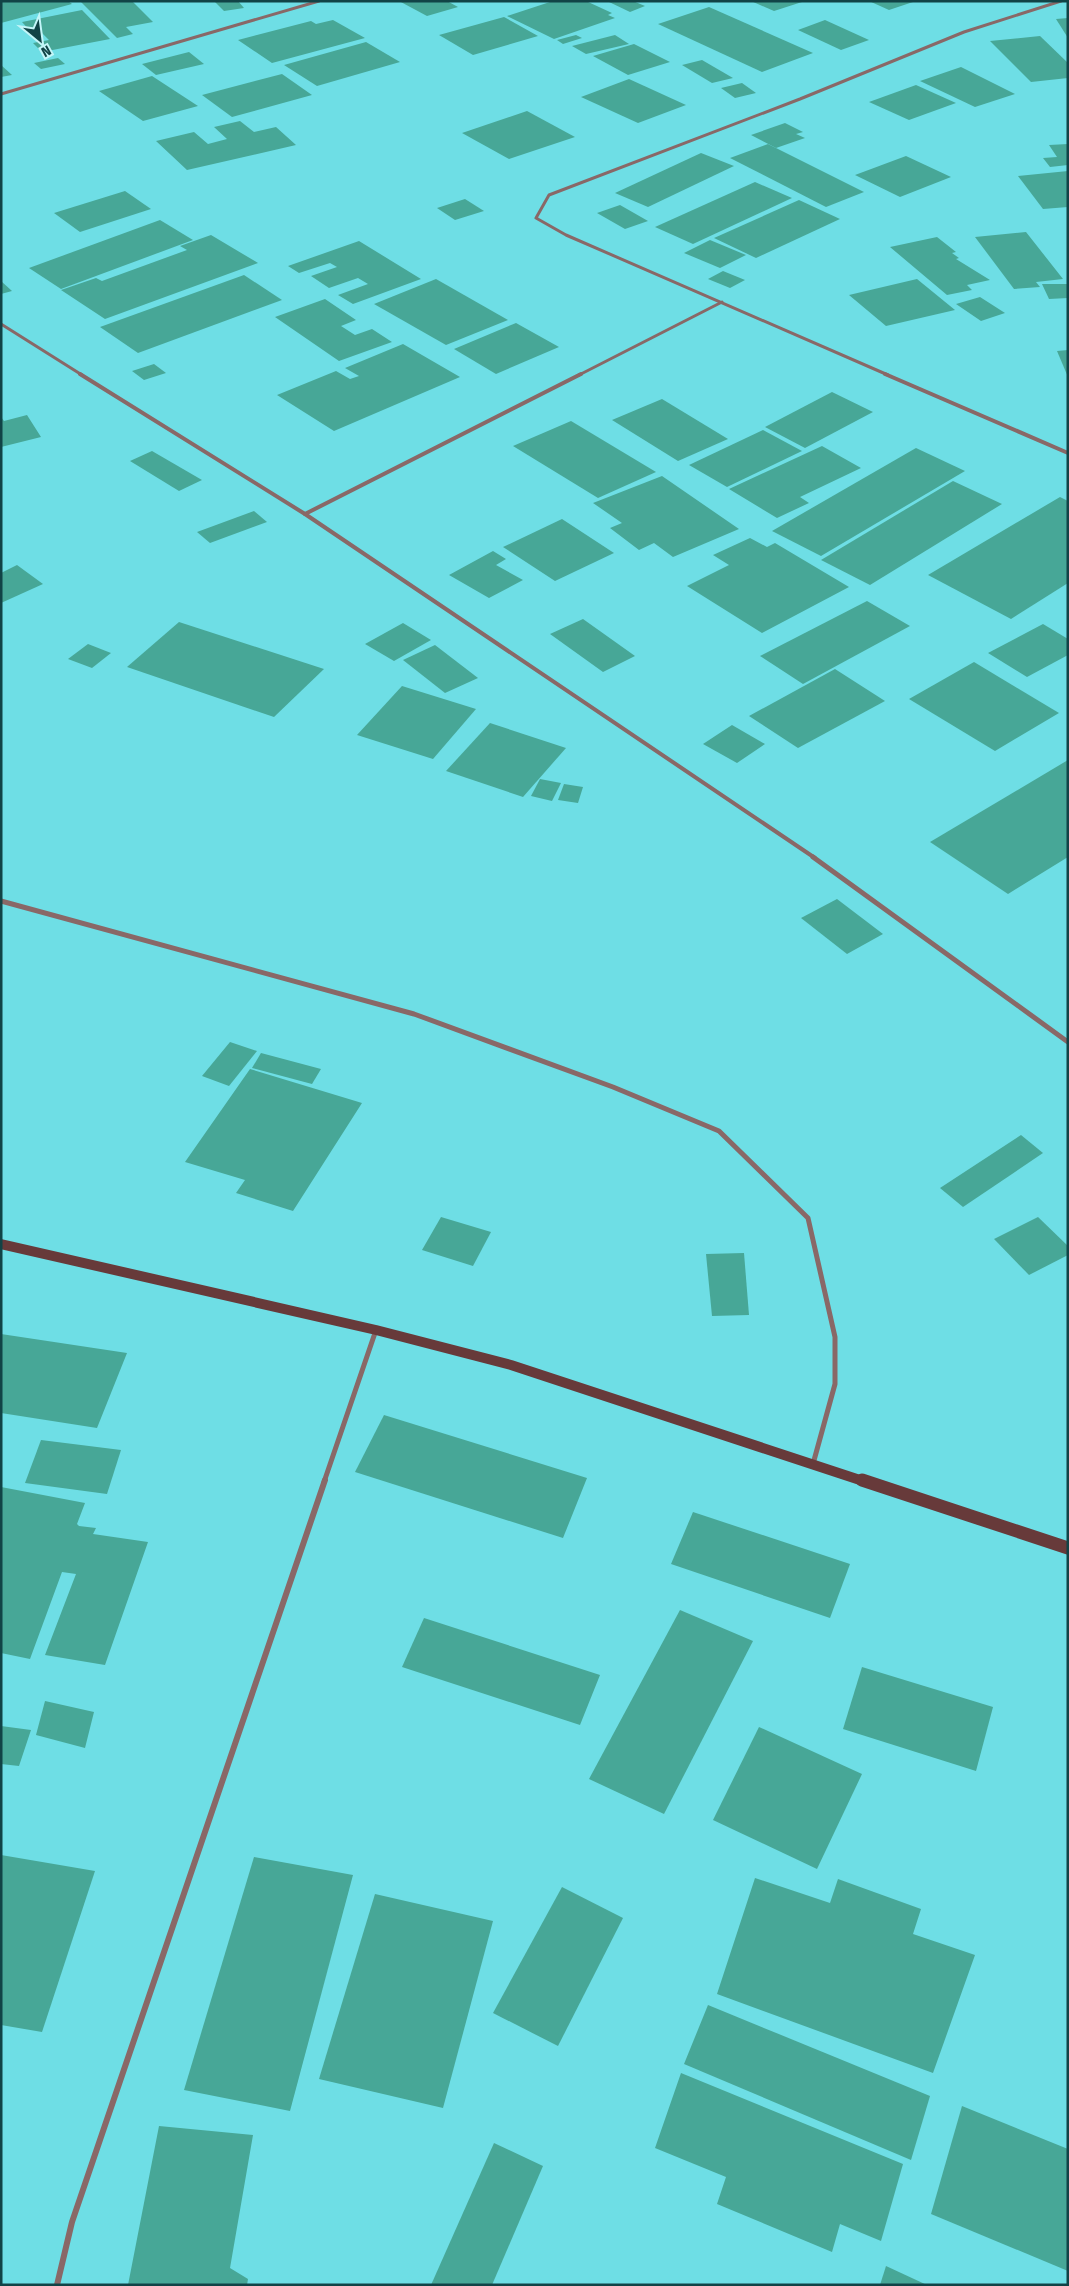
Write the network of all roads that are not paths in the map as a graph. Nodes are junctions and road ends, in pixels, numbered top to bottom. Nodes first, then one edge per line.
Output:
1 (319, 1) edge
2 (1060, 1) edge
3 (1, 94) edge
4 (722, 302) junction
5 (1, 324) edge
6 (1068, 453) edge
7 (305, 514) junction
8 (1, 901) edge
9 (1068, 1042) edge
10 (1, 1244) edge
11 (376, 1330) junction
12 (813, 1464) junction
13 (1068, 1548) edge
14 (57, 2285) edge

1 - 3 street
2 - 4 street
4 - 6 street
4 - 7 street
5 - 7 street
7 - 9 street
8 - 12 street
10 - 11 street
11 - 12 street
11 - 14 street
12 - 13 street

